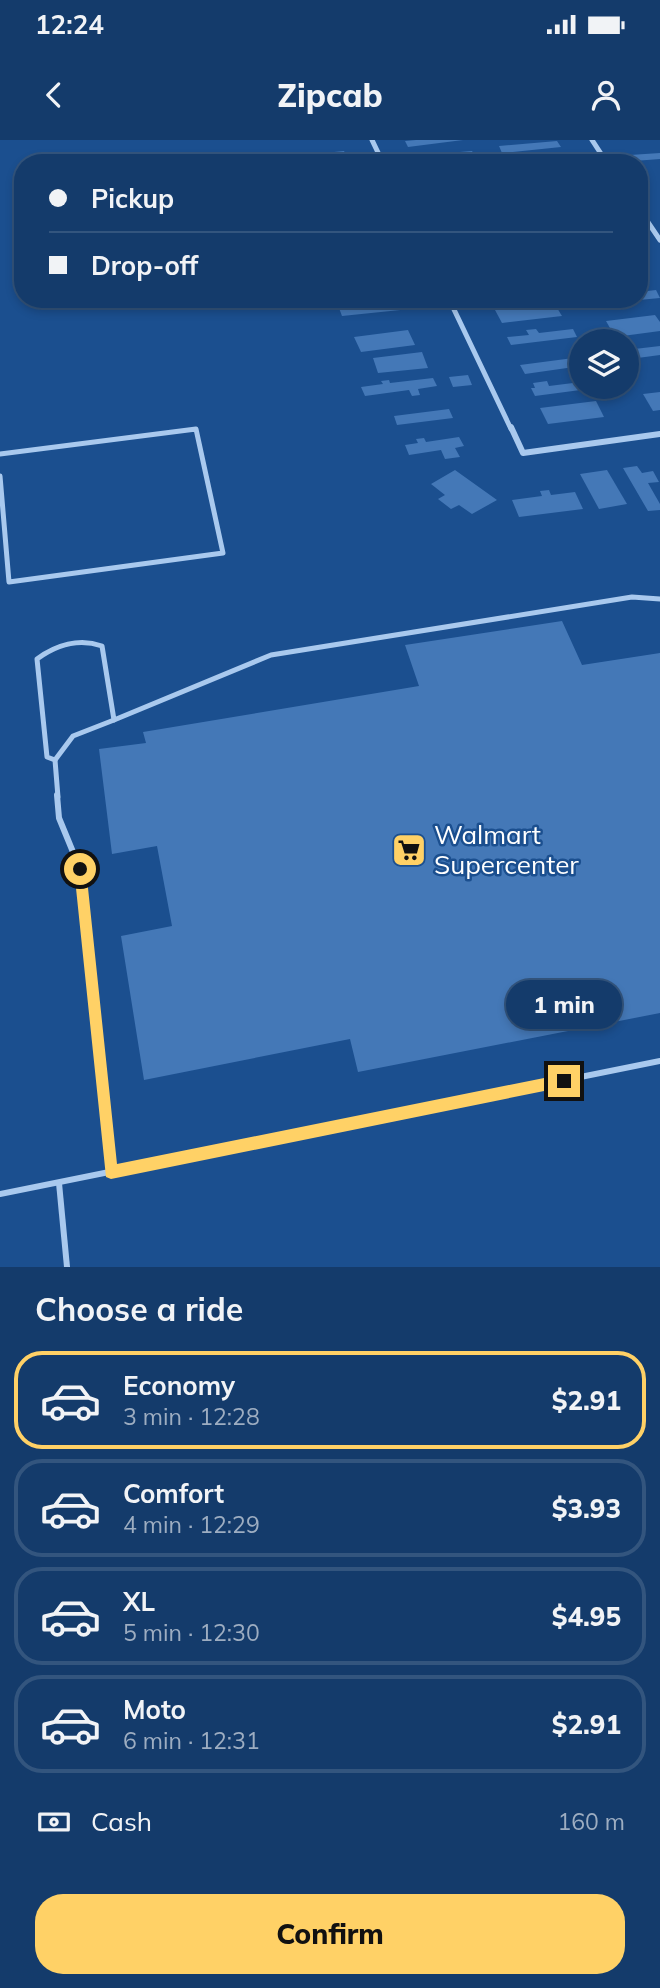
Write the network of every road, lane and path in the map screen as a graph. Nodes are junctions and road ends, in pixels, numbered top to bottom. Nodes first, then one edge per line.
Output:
1 (648, 222) edge
2 (660, 240) edge
3 (453, 308) edge
4 (660, 434) edge
5 (0, 454) edge
6 (0, 476) edge
7 (660, 599) edge
8 (114, 720) junction
9 (55, 760) junction
10 (660, 1061) edge
11 (111, 1172) junction
12 (59, 1183) junction
13 (0, 1194) edge
14 (67, 1267) edge

1 - 2 street
3 - 4 street
5 - 6 lane
7 - 8 lane
8 - 9 lane
8 - 9 lane
9 - 11 lane
10 - 11 lane
11 - 12 lane
12 - 13 lane
12 - 14 lane

